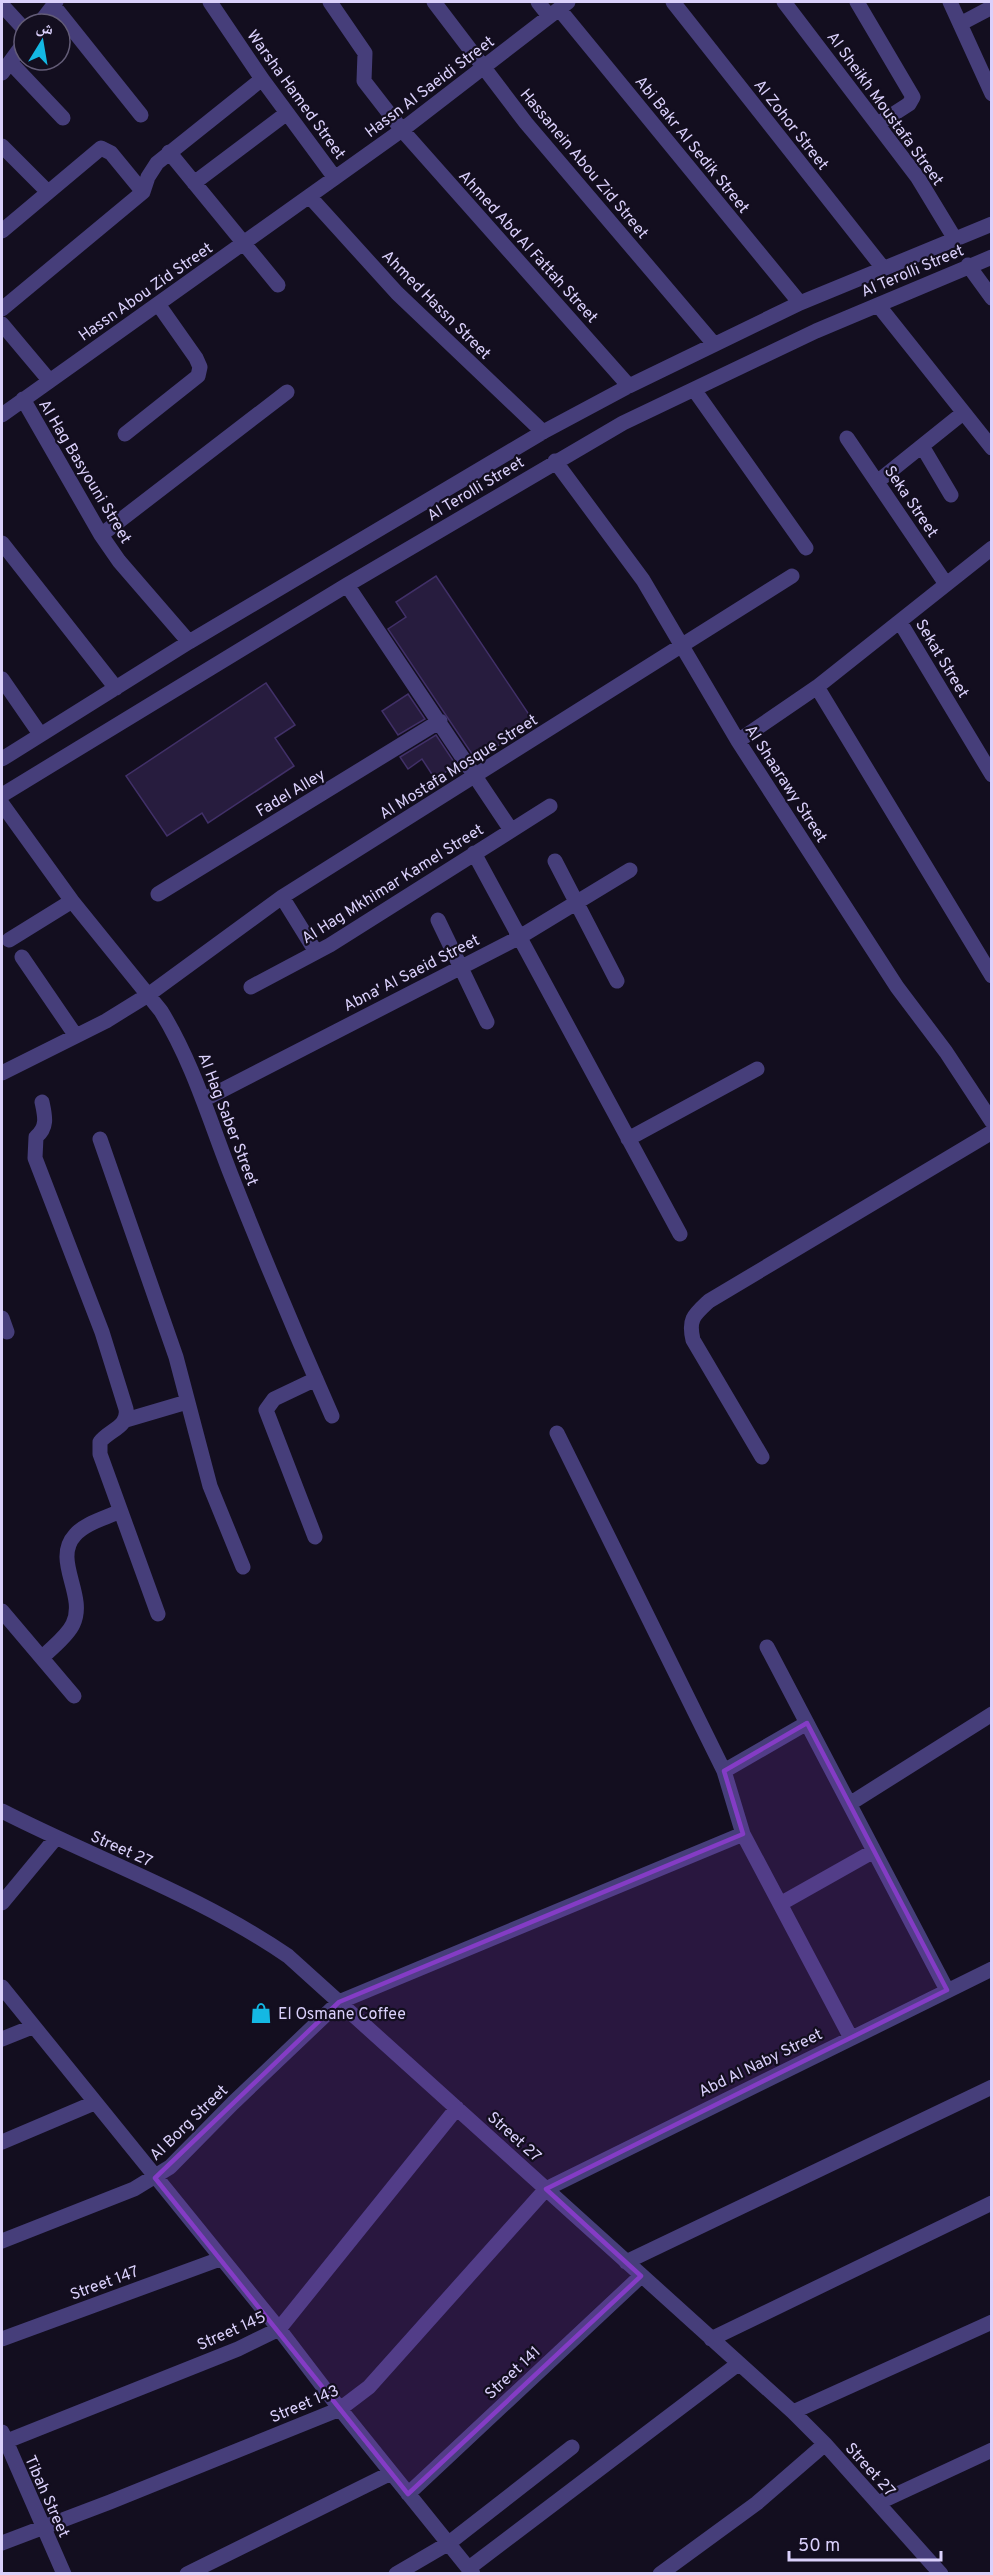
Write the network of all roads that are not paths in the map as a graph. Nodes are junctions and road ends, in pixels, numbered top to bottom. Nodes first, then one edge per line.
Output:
1 (210, 2) edge
2 (330, 2) edge
3 (434, 2) edge
4 (538, 2) edge
5 (673, 2) edge
6 (784, 2) edge
7 (857, 2) edge
8 (950, 2) edge
9 (55, 3) edge
10 (992, 7) edge
11 (559, 9) edge
12 (960, 24) junction
13 (6, 67) edge
14 (484, 68) junction
15 (262, 79) junction
16 (992, 94) edge
17 (287, 113) junction
18 (141, 115) dead end
19 (63, 118) dead end
20 (878, 124) junction
21 (402, 130) junction
22 (2, 146) edge
23 (169, 152) junction
24 (335, 178) junction
25 (195, 183) junction
26 (48, 192) junction
27 (144, 192) junction
28 (310, 197) junction
29 (992, 224) edge
30 (2, 231) edge
31 (955, 238) junction
32 (244, 244) junction
33 (992, 257) edge
34 (968, 265) junction
35 (883, 268) junction
36 (278, 285) dead end
37 (992, 298) edge
38 (800, 303) junction
39 (158, 304) junction
40 (878, 305) junction
41 (2, 309) edge
42 (2, 324) edge
43 (714, 344) junction
44 (49, 380) junction
45 (629, 386) junction
46 (695, 391) junction
47 (287, 392) dead end
48 (23, 399) junction
49 (963, 413) junction
50 (2, 415) edge
51 (543, 432) junction
52 (126, 434) dead end
53 (847, 438) dead end
54 (922, 446) junction
55 (992, 448) edge
56 (555, 461) junction
57 (877, 482) junction
58 (951, 495) dead end
59 (100, 535) junction
60 (2, 543) edge
61 (806, 548) dead end
62 (989, 556) edge
63 (792, 576) dead end
64 (946, 584) junction
65 (347, 585) junction
66 (900, 622) junction
67 (189, 642) junction
68 (683, 645) junction
69 (2, 679) edge
70 (817, 687) junction
71 (116, 688) junction
72 (440, 721) junction
73 (40, 735) junction
74 (738, 741) junction
75 (2, 759) edge
76 (992, 775) edge
77 (476, 777) junction
78 (2, 795) edge
79 (2, 804) edge
80 (550, 806) dead end
81 (511, 830) junction
82 (474, 853) junction
83 (555, 861) dead end
84 (630, 870) dead end
85 (158, 894) dead end
86 (282, 897) junction
87 (72, 901) junction
88 (576, 905) junction
89 (438, 920) dead end
90 (518, 938) junction
91 (9, 940) dead end
92 (316, 952) junction
93 (22, 957) dead end
94 (460, 967) junction
95 (992, 976) edge
96 (617, 981) dead end
97 (251, 987) dead end
98 (147, 995) junction
99 (487, 1022) dead end
100 (76, 1036) junction
101 (757, 1068) dead end
102 (2, 1073) edge
103 (205, 1099) junction
104 (42, 1102) dead end
105 (992, 1122) edge
106 (992, 1132) edge
107 (100, 1139) dead end
108 (628, 1139) junction
109 (680, 1234) dead end
110 (316, 1379) junction
111 (187, 1402) junction
112 (332, 1416) dead end
113 (126, 1420) junction
114 (557, 1433) dead end
115 (762, 1457) dead end
116 (120, 1511) junction
117 (315, 1537) dead end
118 (243, 1568) dead end
119 (2, 1611) edge
120 (158, 1614) dead end
121 (767, 1647) dead end
122 (42, 1659) junction
123 (74, 1696) dead end
124 (992, 1714) edge
125 (807, 1723) junction
126 (724, 1771) junction
127 (851, 1803) junction
128 (2, 1812) edge
129 (743, 1834) junction
130 (56, 1839) junction
131 (874, 1851) junction
132 (2, 1903) edge
133 (780, 1904) junction
134 (992, 1969) edge
135 (2, 1987) edge
136 (947, 1990) junction
137 (339, 2002) junction
138 (32, 2027) junction
139 (851, 2038) junction
140 (2, 2039) edge
141 (992, 2087) edge
142 (94, 2103) junction
143 (457, 2108) junction
144 (2, 2142) edge
145 (155, 2178) junction
146 (546, 2189) junction
147 (992, 2203) edge
148 (2, 2241) edge
149 (220, 2259) junction
150 (626, 2262) junction
151 (641, 2276) junction
152 (992, 2322) edge
153 (279, 2329) junction
154 (2, 2339) edge
155 (711, 2339) junction
156 (738, 2364) junction
157 (340, 2409) junction
158 (793, 2412) junction
159 (3, 2439) edge
160 (825, 2444) junction
161 (572, 2447) dead end
162 (992, 2450) edge
163 (391, 2473) junction
164 (408, 2494) junction
165 (878, 2504) junction
166 (41, 2528) junction
167 (2, 2542) edge
168 (449, 2543) junction
169 (471, 2571) edge
170 (64, 2574) edge
171 (187, 2574) edge
172 (396, 2574) edge
173 (660, 2574) edge
174 (941, 2574) edge

1 - 15 street, Warsha Hamed Street
2 - 21 street, Ahmed Abd Al Fattah Street
3 - 14 street, Hassanein Abou Zid Street
4 - 11 street, Abi Bakr Al Sedik Street
5 - 35 street, Al Zohor Street
6 - 20 street, Al Sheikh Moustafa Street
7 - 20 street
8 - 12 street
9 - 18 street
10 - 12 street
11 - 14 street, Hassn Al Saeidi Street
11 - 38 street, Abi Bakr Al Sedik Street
12 - 16 street
13 - 19 street
14 - 21 street, Hassn Al Saeidi Street
14 - 43 street, Hassanein Abou Zid Street
15 - 17 street, Warsha Hamed Street
15 - 23 street
17 - 24 street, Warsha Hamed Street
17 - 25 street
20 - 31 street, Al Sheikh Moustafa Street
21 - 24 street, Hassn Al Saeidi Street
21 - 45 street, Ahmed Abd Al Fattah Street
22 - 26 street
23 - 25 street
23 - 27 street
24 - 28 street, Hassn Al Saeidi Street
25 - 32 street
26 - 27 street
26 - 30 street
27 - 41 street
28 - 32 street, Hassn Abou Zid Street
28 - 51 street, Ahmed Hassn Street
29 - 31 street, Al Terolli Street
31 - 35 street, Al Terolli Street
32 - 36 street
32 - 39 street, Hassn Abou Zid Street
33 - 34 street, Al Terolli Street
34 - 37 street
34 - 40 street, Al Terolli Street
35 - 38 street, Al Terolli Street
38 - 43 street, Al Terolli Street
39 - 44 street, Hassn Abou Zid Street
39 - 52 street
40 - 46 street, Al Terolli Street
40 - 49 street
42 - 44 street
43 - 45 street, Al Terolli Street
44 - 48 street, Hassn Abou Zid Street
45 - 51 street, Al Terolli Street
46 - 56 street, Al Terolli Street
46 - 61 street
47 - 59 street
48 - 50 street, Hassn Abou Zid Street
48 - 59 street, Al Hag Basyouni Street
49 - 54 street
49 - 55 street
51 - 67 street, Al Terolli Street
53 - 57 street, Seka Street
54 - 57 street
54 - 58 street
56 - 65 street, Al Terolli Street
56 - 68 street, Al Shaarawy Street
57 - 64 street, Seka Street
59 - 67 street, Al Hag Basyouni Street
60 - 71 street
62 - 64 street
63 - 68 street, Al Mostafa Mosque Street
64 - 66 street
65 - 72 street
65 - 78 street, Al Terolli Street
66 - 70 street
66 - 76 street, Sekat Street
67 - 71 street, Al Terolli Street
68 - 74 street, Al Shaarawy Street
68 - 77 street, Al Mostafa Mosque Street
69 - 73 street
70 - 74 street
70 - 95 street
71 - 73 street, Al Terolli Street
72 - 77 street
72 - 85 street, Fadel Alley
73 - 75 street, Al Terolli Street
74 - 105 street, Al Shaarawy Street
77 - 81 street
77 - 86 street, Al Mostafa Mosque Street
79 - 87 street, Al Hag Saber Street
80 - 81 street, Al Hag Mkhimar Kamel Street
81 - 82 street, Al Hag Mkhimar Kamel Street
82 - 90 street
82 - 92 street, Al Hag Mkhimar Kamel Street
83 - 88 street
84 - 88 street, Abna' Al Saeid Street
86 - 92 street
86 - 98 street, Al Mostafa Mosque Street
87 - 91 street
87 - 98 street, Al Hag Saber Street
88 - 90 street, Abna' Al Saeid Street
88 - 96 street
89 - 94 street
90 - 94 street, Abna' Al Saeid Street
90 - 108 street
92 - 97 street, Al Hag Mkhimar Kamel Street
93 - 100 street
94 - 99 street
94 - 103 street, Abna' Al Saeid Street
98 - 100 street, Al Mostafa Mosque Street
98 - 103 street, Al Hag Saber Street
100 - 102 street, Al Mostafa Mosque Street
101 - 108 street
103 - 110 street, Al Hag Saber Street
104 - 113 street
106 - 115 street
107 - 111 street
108 - 109 street
110 - 112 street, Al Hag Saber Street
110 - 117 street
111 - 113 street
111 - 118 street
113 - 116 street
114 - 126 street
116 - 120 street
116 - 122 street
119 - 122 street
121 - 125 street
122 - 123 street
124 - 127 street
125 - 126 street
125 - 127 street
126 - 129 street
127 - 131 street
128 - 130 street, Street 27
129 - 133 street
129 - 137 street
130 - 132 street
130 - 137 street, Street 27
131 - 133 street
131 - 136 street
133 - 139 street
134 - 136 street, Abd Al Naby Street
135 - 138 street
136 - 139 street, Abd Al Naby Street
137 - 143 street, Street 27
137 - 145 street, Al Borg Street
138 - 140 street
138 - 142 street
139 - 146 street, Abd Al Naby Street
141 - 150 street
142 - 144 street
142 - 145 street
143 - 146 street, Street 27
143 - 153 street, Street 145
145 - 148 street, Al Borg Street
145 - 149 street
146 - 150 street, Street 27
146 - 157 street, Street 143
147 - 155 street
149 - 153 street
149 - 154 street, Street 147
150 - 151 street, Street 27
151 - 155 street, Street 27
151 - 164 street, Street 141
152 - 158 street
153 - 157 street
153 - 159 street, Street 145
155 - 156 street, Street 27
156 - 158 street, Street 27
156 - 169 street
157 - 163 street
157 - 166 street, Street 143
158 - 160 street, Street 27
159 - 166 street, Tibah Street
160 - 165 street, Street 27
160 - 173 street
161 - 168 street
162 - 165 street
163 - 164 street
163 - 171 street
164 - 168 street
165 - 174 street, Street 27
166 - 167 street, Street 143
166 - 170 street, Tibah Street
168 - 169 street
168 - 172 street

